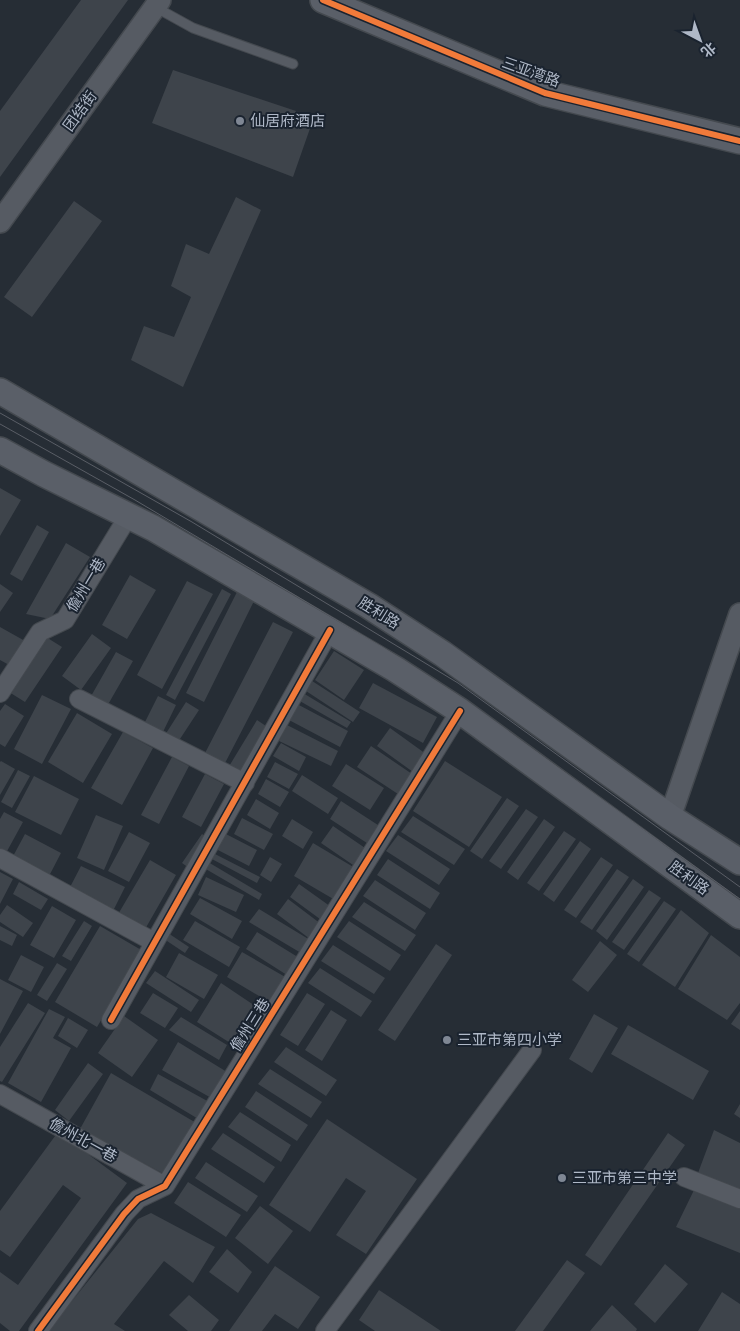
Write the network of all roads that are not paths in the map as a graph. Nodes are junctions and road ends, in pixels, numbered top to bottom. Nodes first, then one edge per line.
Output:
1 (323, 0) edge
2 (158, 3) edge
3 (293, 64) dead end
4 (740, 141) edge
5 (0, 222) edge
6 (0, 391) edge
7 (0, 450) edge
8 (129, 515) junction
9 (740, 614) edge
10 (330, 630) junction
11 (0, 693) edge
12 (79, 699) dead end
13 (460, 711) junction
14 (245, 782) junction
15 (670, 817) junction
16 (0, 858) edge
17 (740, 862) edge
18 (740, 916) edge
19 (154, 942) junction
20 (111, 1020) dead end
21 (532, 1050) dead end
22 (0, 1094) edge
23 (684, 1177) dead end
24 (165, 1186) junction
25 (740, 1199) edge
26 (38, 1331) edge
27 (325, 1331) edge

1 - 4 main road, 三亚湾路
2 - 3 lane
2 - 5 street, 团结街
6 - 15 main road, 胜利路
7 - 8 main road, 胜利路
8 - 10 main road, 胜利路
8 - 11 street, 儋州一巷
9 - 15 street
10 - 13 main road, 胜利路
10 - 14 street
12 - 14 street
13 - 18 main road, 胜利路
13 - 24 street, 儋州三巷
14 - 19 street
15 - 17 main road, 胜利路
16 - 19 street
19 - 20 street
21 - 27 street
22 - 24 street, 儋州北一巷
23 - 25 street
24 - 26 street

